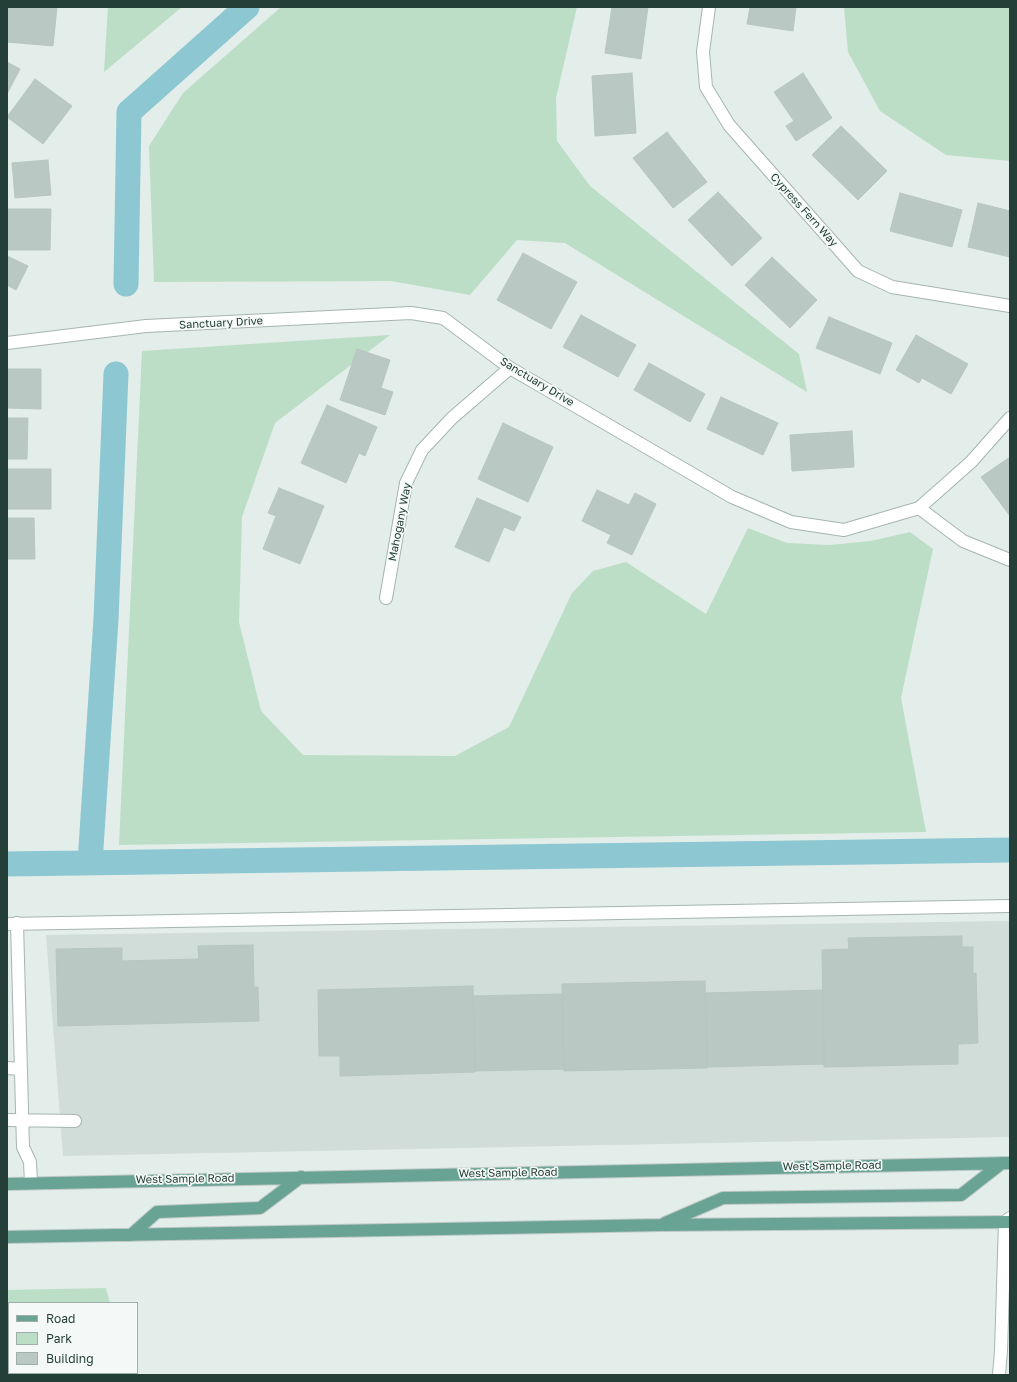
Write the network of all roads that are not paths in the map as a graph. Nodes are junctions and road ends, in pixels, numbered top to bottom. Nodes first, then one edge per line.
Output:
1 (709, 7) edge
2 (1010, 306) edge
3 (7, 343) edge
4 (510, 368) junction
5 (1010, 418) edge
6 (919, 508) junction
7 (1010, 560) edge
8 (386, 598) dead end
9 (1010, 906) edge
10 (12, 924) edge
11 (13, 970) edge
12 (7, 1068) edge
13 (21, 1069) junction
14 (7, 1120) edge
15 (23, 1120) junction
16 (74, 1120) dead end
17 (1006, 1163) edge
18 (301, 1177) junction
19 (31, 1183) junction
20 (7, 1184) edge
21 (1008, 1220) edge
22 (661, 1225) junction
23 (131, 1234) junction
24 (7, 1238) edge
25 (999, 1375) edge

1 - 2 street, Cypress Fern Way
3 - 4 street, Sanctuary Drive
4 - 6 street, Sanctuary Drive
4 - 8 street, Mahogany Way
5 - 6 street, Sanctuary Drive
6 - 7 street
9 - 10 street
10 - 11 street
11 - 13 street
12 - 13 street
13 - 15 street
14 - 15 street
15 - 16 street
15 - 19 street
17 - 18 main road, West Sample Road
17 - 22 main road
18 - 19 main road, West Sample Road
18 - 23 main road
19 - 20 main road, West Sample Road
21 - 22 main road
21 - 25 street
22 - 23 main road
23 - 24 main road

